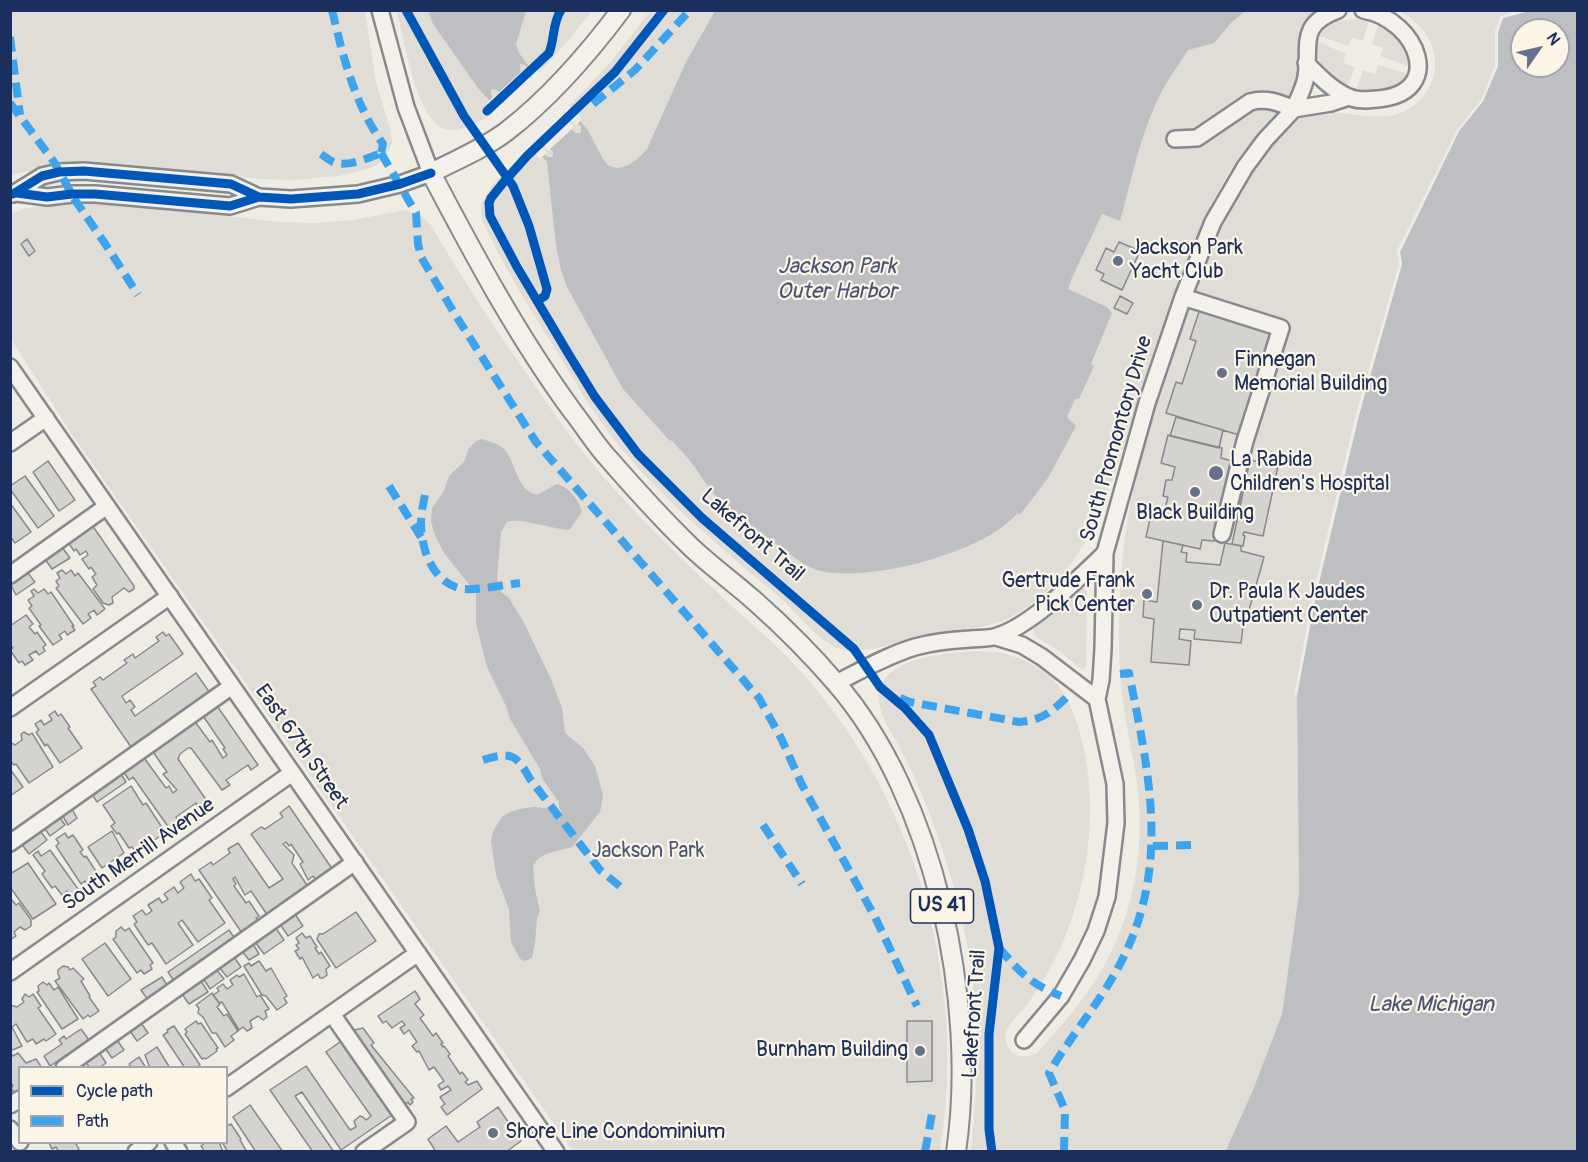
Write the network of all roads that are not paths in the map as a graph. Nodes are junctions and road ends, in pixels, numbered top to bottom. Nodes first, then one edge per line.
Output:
1 (380, 10) edge
2 (621, 10) edge
3 (1338, 10) edge
4 (1363, 10) edge
5 (1306, 63) junction
6 (1349, 97) junction
7 (1294, 109) junction
8 (1175, 139) dead end
9 (431, 173) junction
10 (14, 194) edge
11 (259, 197) junction
12 (1183, 297) junction
13 (10, 367) edge
14 (46, 418) junction
15 (10, 443) edge
16 (107, 506) junction
17 (1222, 534) dead end
18 (1104, 553) junction
19 (10, 575) edge
20 (170, 596) junction
21 (996, 637) junction
22 (836, 684) junction
23 (232, 686) junction
24 (1097, 699) junction
25 (10, 708) edge
26 (292, 773) junction
27 (10, 843) edge
28 (355, 862) junction
29 (418, 953) junction
30 (10, 972) edge
31 (332, 1014) junction
32 (1024, 1040) dead end
33 (67, 1066) edge
34 (228, 1087) edge
35 (364, 1152) edge
36 (556, 1152) edge
37 (956, 1152) edge

1 - 9 street
2 - 9 main road
3 - 5 street, South Promontory Drive
4 - 6 street
5 - 6 street
5 - 7 street, South Promontory Drive
6 - 7 street
7 - 8 street
7 - 12 street, South Promontory Drive
9 - 11 street
9 - 22 main road, US 41
10 - 11 street
10 - 11 street
12 - 17 street
12 - 18 street, South Promontory Drive
13 - 14 street, East 67th Street
14 - 15 street
14 - 16 street, East 67th Street
16 - 19 street
16 - 20 street, East 67th Street
18 - 21 street
18 - 24 street, South Promontory Drive
20 - 23 street, East 67th Street
20 - 25 street
21 - 22 street
21 - 24 street
22 - 37 main road, US 41
23 - 26 street, East 67th Street
23 - 27 street
24 - 32 street, South Promontory Drive
26 - 28 street, East 67th Street
26 - 30 street, South Merrill Avenue
28 - 29 street, East 67th Street
28 - 33 street
29 - 31 street
29 - 36 street, East 67th Street
31 - 34 street
31 - 35 street

